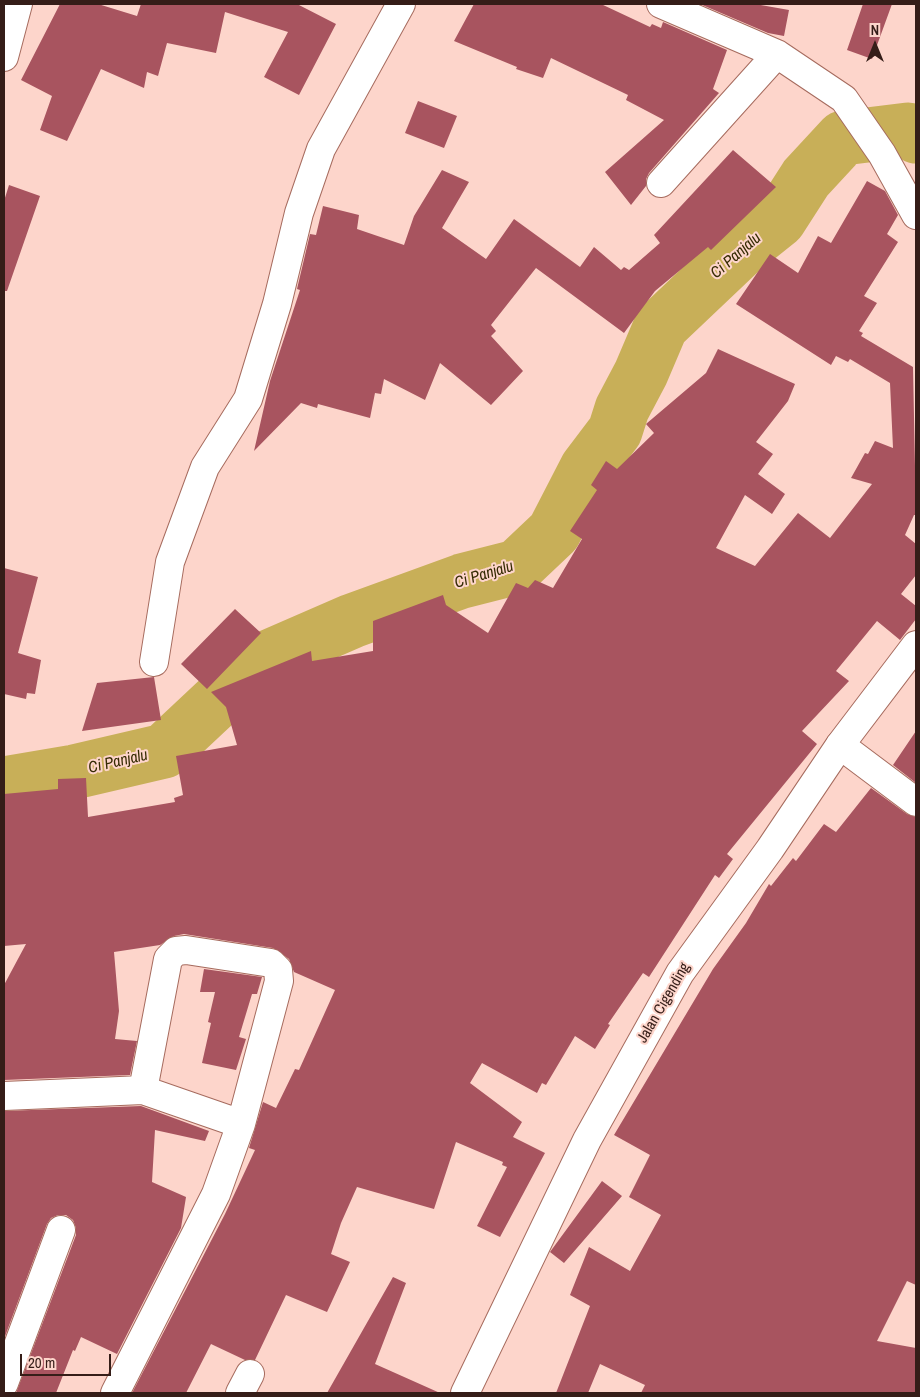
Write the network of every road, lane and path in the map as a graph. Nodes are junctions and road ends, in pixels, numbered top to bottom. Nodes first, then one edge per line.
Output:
1 (18, 4) edge
2 (401, 4) edge
3 (661, 4) edge
4 (777, 54) junction
5 (4, 57) edge
6 (661, 183) dead end
7 (916, 215) edge
8 (916, 645) edge
9 (154, 662) dead end
10 (840, 745) junction
11 (916, 802) edge
12 (143, 1090) junction
13 (4, 1096) edge
14 (241, 1124) junction
15 (61, 1230) dead end
16 (4, 1383) edge
17 (114, 1393) edge
18 (465, 1393) edge

1 - 5 street
2 - 9 street
3 - 4 street
4 - 6 street
4 - 7 street
8 - 10 street, Jalan Cigending
10 - 11 street
10 - 18 street, Jalan Cigending
12 - 13 street
12 - 14 street
12 - 14 street
14 - 17 street
15 - 16 street

